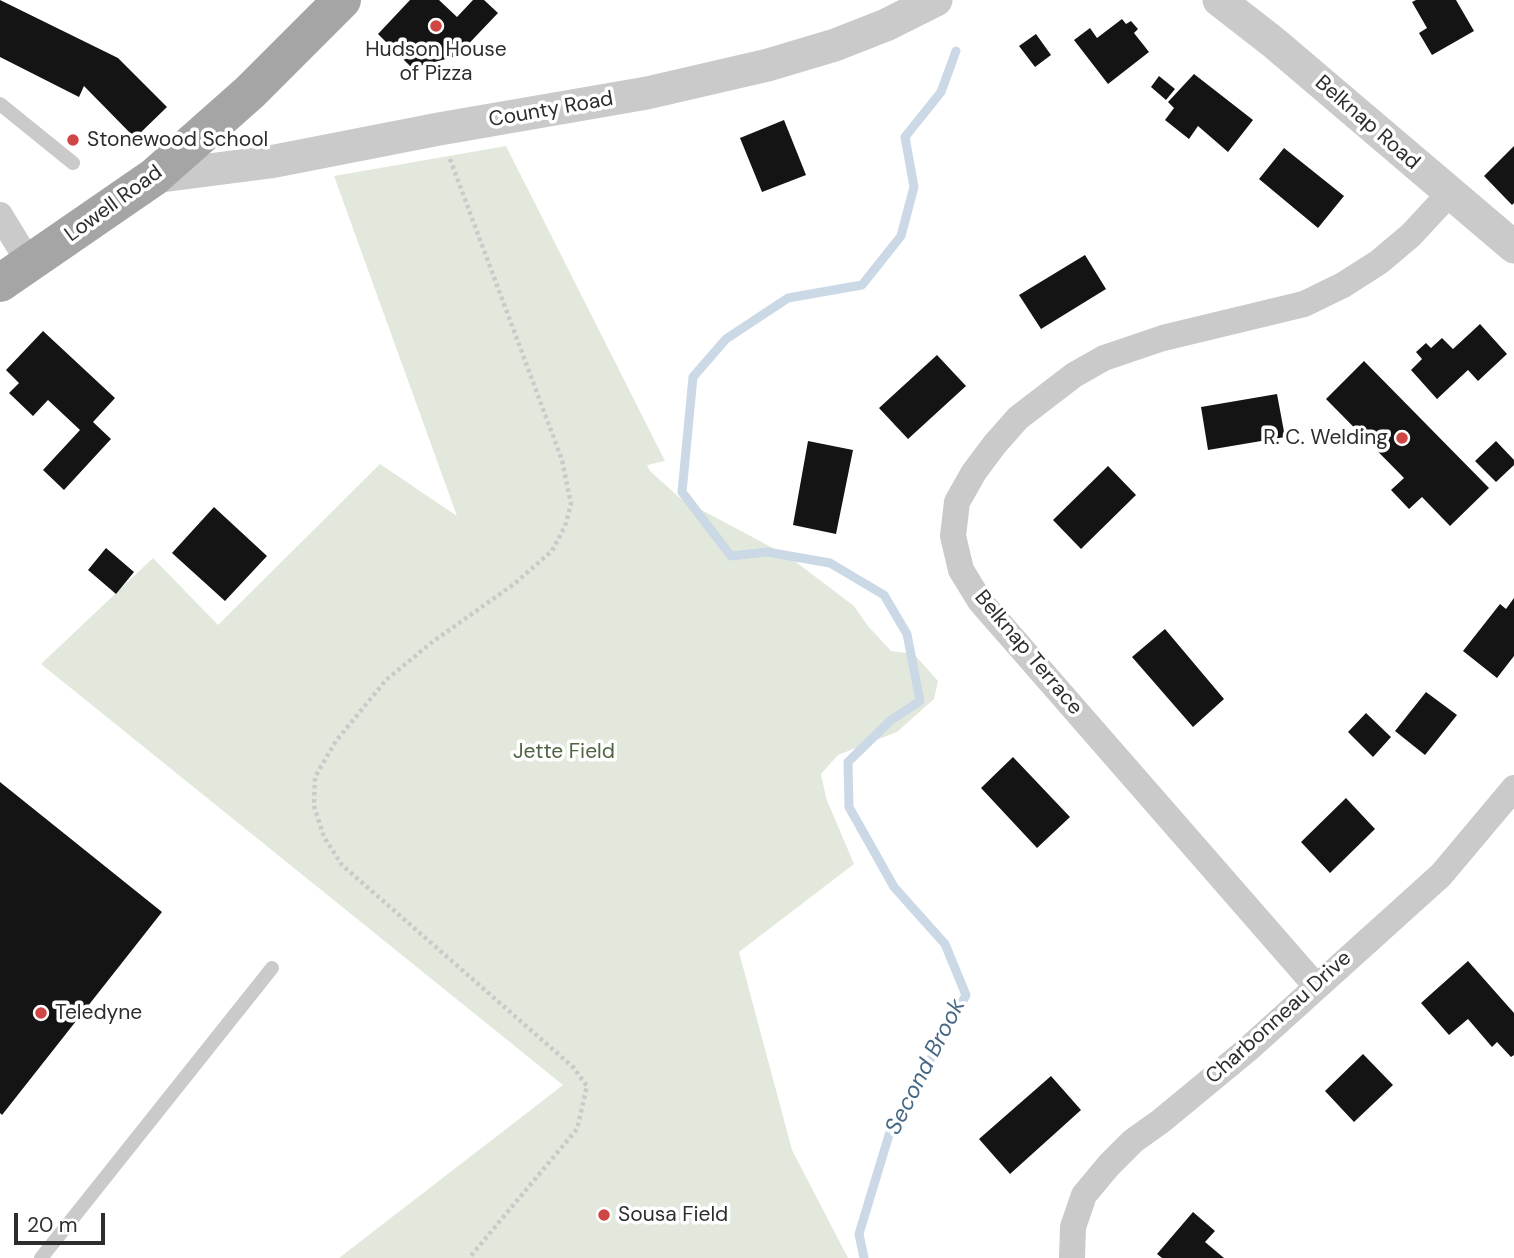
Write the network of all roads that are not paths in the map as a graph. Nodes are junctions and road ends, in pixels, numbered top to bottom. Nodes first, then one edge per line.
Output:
1 (342, 0) edge
2 (936, 0) edge
3 (1219, 0) edge
4 (0, 104) edge
5 (73, 163) dead end
6 (154, 177) junction
7 (1449, 194) junction
8 (0, 215) edge
9 (1514, 247) edge
10 (15, 274) edge
11 (1514, 789) edge
12 (272, 968) dead end
13 (1316, 986) junction
14 (41, 1258) edge
15 (1072, 1258) edge

1 - 6 main road, Lowell Road
2 - 6 street, County Road
3 - 7 street, Belknap Road
4 - 5 lane
6 - 10 main road, Lowell Road
7 - 9 street, Belknap Road
7 - 13 street, Belknap Terrace
8 - 10 street
11 - 13 street, Charbonneau Drive
12 - 14 lane
13 - 15 street, Charbonneau Drive

